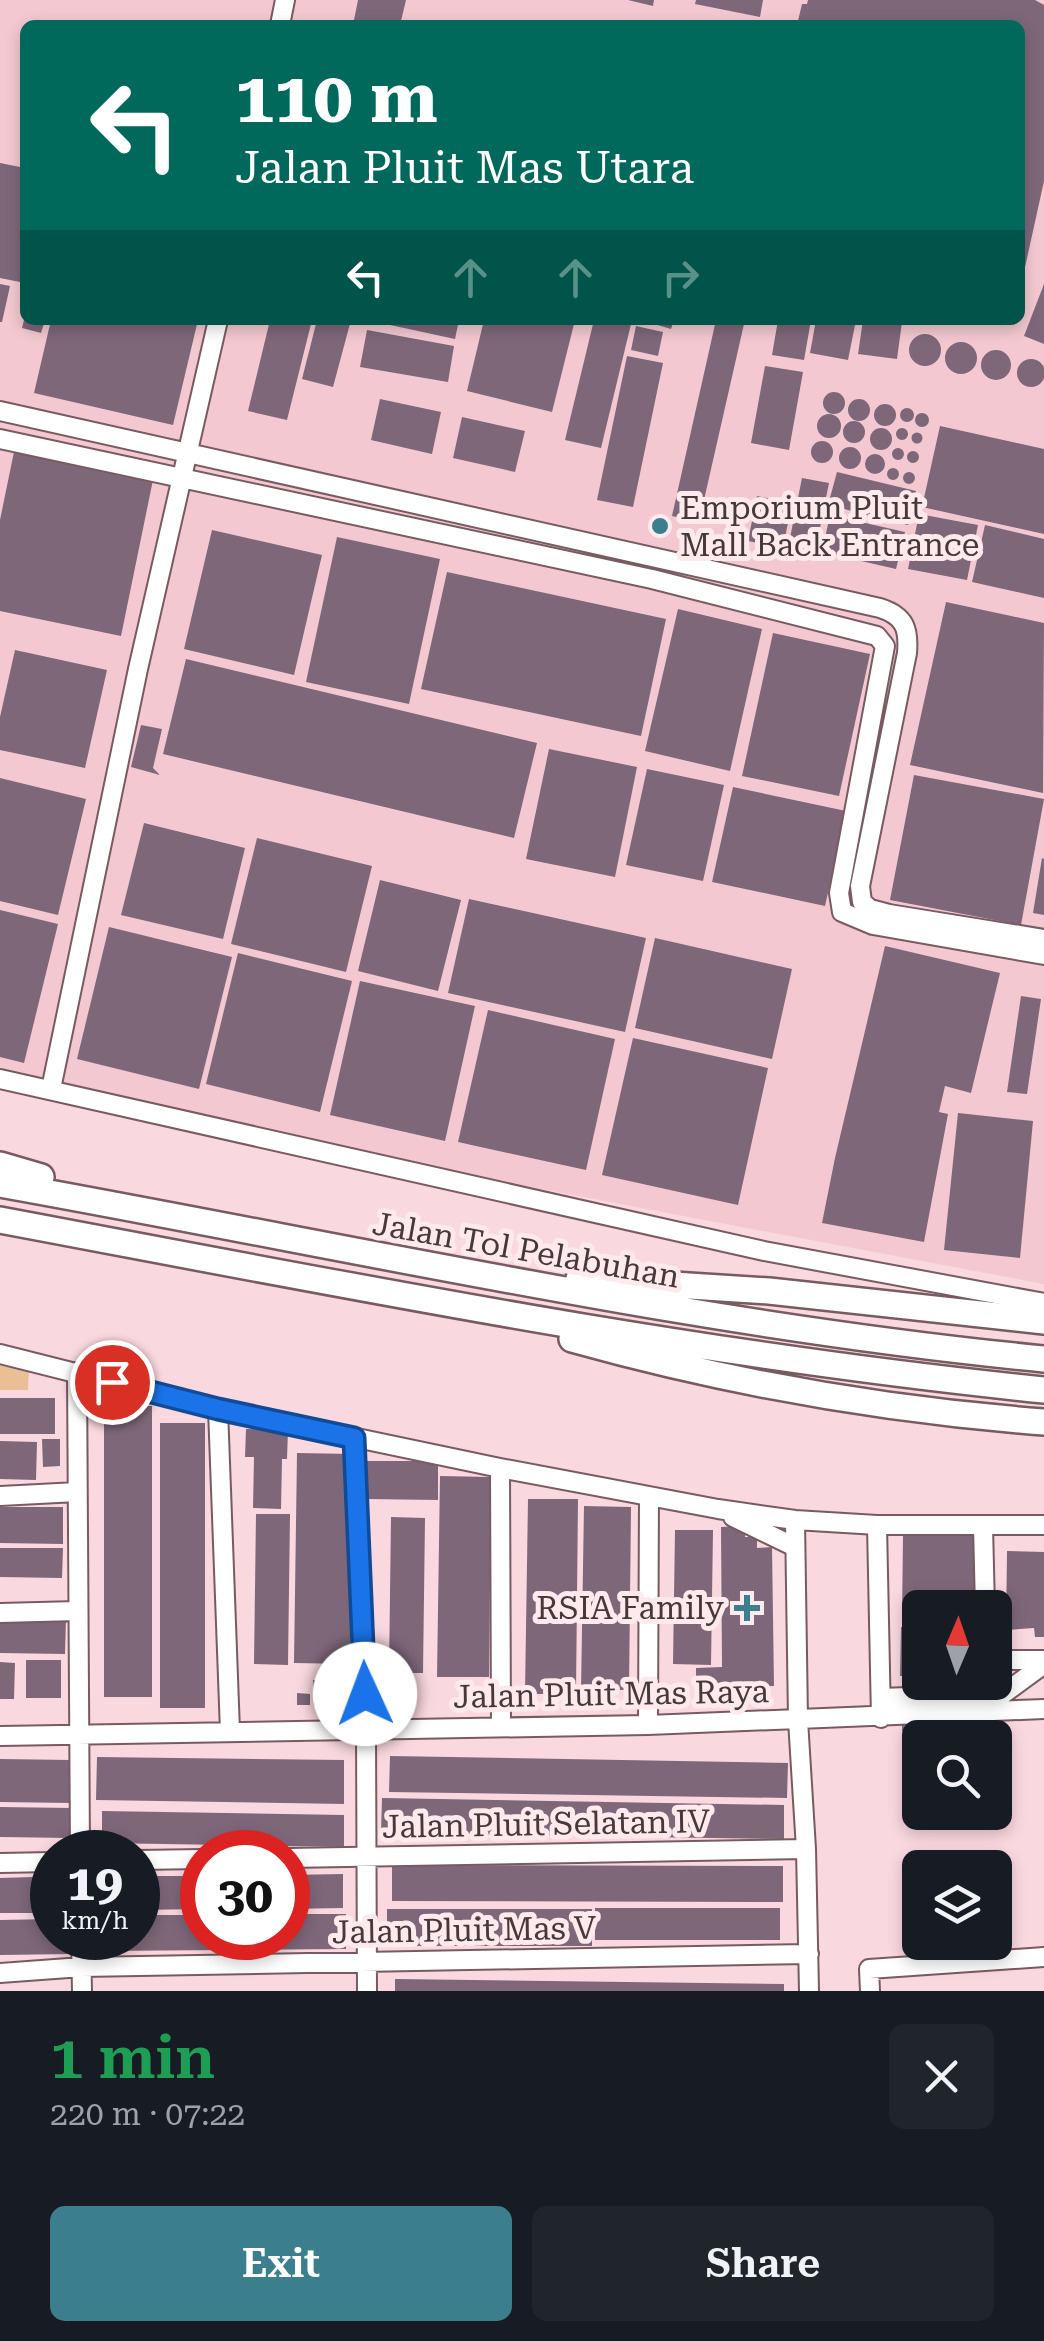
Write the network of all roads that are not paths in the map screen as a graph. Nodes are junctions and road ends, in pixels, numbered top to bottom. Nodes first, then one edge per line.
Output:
1 (217, 325) edge
2 (0, 411) edge
3 (0, 439) edge
4 (188, 452) junction
5 (182, 477) junction
6 (897, 615) junction
7 (882, 639) junction
8 (1044, 939) edge
9 (1044, 955) edge
10 (0, 1079) edge
11 (51, 1089) junction
12 (0, 1166) edge
13 (0, 1184) edge
14 (171, 1215) junction
15 (0, 1220) edge
16 (0, 1234) edge
17 (111, 1241) junction
18 (459, 1272) junction
19 (418, 1296) junction
20 (1044, 1303) edge
21 (1044, 1321) edge
22 (0, 1354) edge
23 (1044, 1359) edge
24 (77, 1372) junction
25 (1044, 1390) edge
26 (218, 1409) junction
27 (1044, 1422) edge
28 (354, 1438) junction
29 (500, 1468) junction
30 (78, 1492) junction
31 (0, 1496) edge
32 (649, 1496) junction
33 (718, 1509) junction
34 (795, 1520) junction
35 (877, 1525) junction
36 (1044, 1525) edge
37 (983, 1526) junction
38 (796, 1548) junction
39 (984, 1590) edge
40 (78, 1611) junction
41 (0, 1614) edge
42 (1012, 1661) edge
43 (1044, 1662) edge
44 (1012, 1683) edge
45 (975, 1700) edge
46 (993, 1700) edge
47 (881, 1708) junction
48 (1044, 1709) edge
49 (798, 1720) junction
50 (648, 1725) junction
51 (501, 1726) junction
52 (366, 1730) junction
53 (230, 1731) junction
54 (0, 1736) edge
55 (78, 1736) junction
56 (80, 1830) edge
57 (806, 1850) junction
58 (367, 1856) junction
59 (310, 1857) edge
60 (0, 1862) edge
61 (30, 1862) edge
62 (809, 1954) junction
63 (1044, 1956) edge
64 (82, 1960) edge
65 (367, 1962) junction
66 (82, 1967) junction
67 (0, 1973) edge
68 (82, 1991) edge
69 (367, 1991) edge
70 (809, 1991) edge
71 (870, 1991) edge

1 - 4 street
2 - 4 street
3 - 5 street
4 - 5 street
4 - 6 street
5 - 7 street
5 - 11 street
6 - 7 street
6 - 8 street
7 - 9 street
10 - 11 street
11 - 20 street
12 - 14 highway
13 - 14 highway, Jalan Tol Pelabuhan
14 - 18 highway, Jalan Tol Pelabuhan
15 - 17 highway
16 - 17 highway
17 - 19 highway, Jalan Tol Pelabuhan
18 - 21 highway
18 - 23 highway, Jalan Tol Pelabuhan
19 - 25 highway, Jalan Tol Pelabuhan
19 - 27 highway
22 - 24 street
24 - 26 street
24 - 30 street
26 - 28 street
26 - 53 street
28 - 29 street
28 - 52 street
29 - 32 street
29 - 51 street
30 - 31 street
30 - 40 street
32 - 33 street
32 - 50 street
33 - 34 street
33 - 38 street
34 - 35 street
34 - 38 street
35 - 37 street
35 - 47 street
36 - 37 street
37 - 39 street
38 - 49 street
40 - 41 street
40 - 55 street
42 - 43 street
43 - 44 street
45 - 47 street, Jalan Pluit Mas Raya
46 - 48 street, Jalan Pluit Mas Raya
47 - 49 street, Jalan Pluit Mas Raya
49 - 50 street, Jalan Pluit Mas Raya
49 - 57 street
50 - 51 street, Jalan Pluit Mas Raya
51 - 52 street, Jalan Pluit Mas Raya
52 - 53 street, Jalan Pluit Mas Raya
52 - 58 street
53 - 55 street, Jalan Pluit Mas Raya
54 - 55 street, Jalan Pluit Mas Raya
55 - 56 street
57 - 58 street, Jalan Pluit Selatan IV
57 - 62 street
58 - 59 street, Jalan Pluit Selatan IV
58 - 65 street
60 - 61 street
62 - 65 street, Jalan Pluit Mas V
62 - 70 street
63 - 71 street
64 - 66 street
65 - 66 street, Jalan Pluit Mas V
65 - 69 street
66 - 67 street, Jalan Pluit Mas V
66 - 68 street

